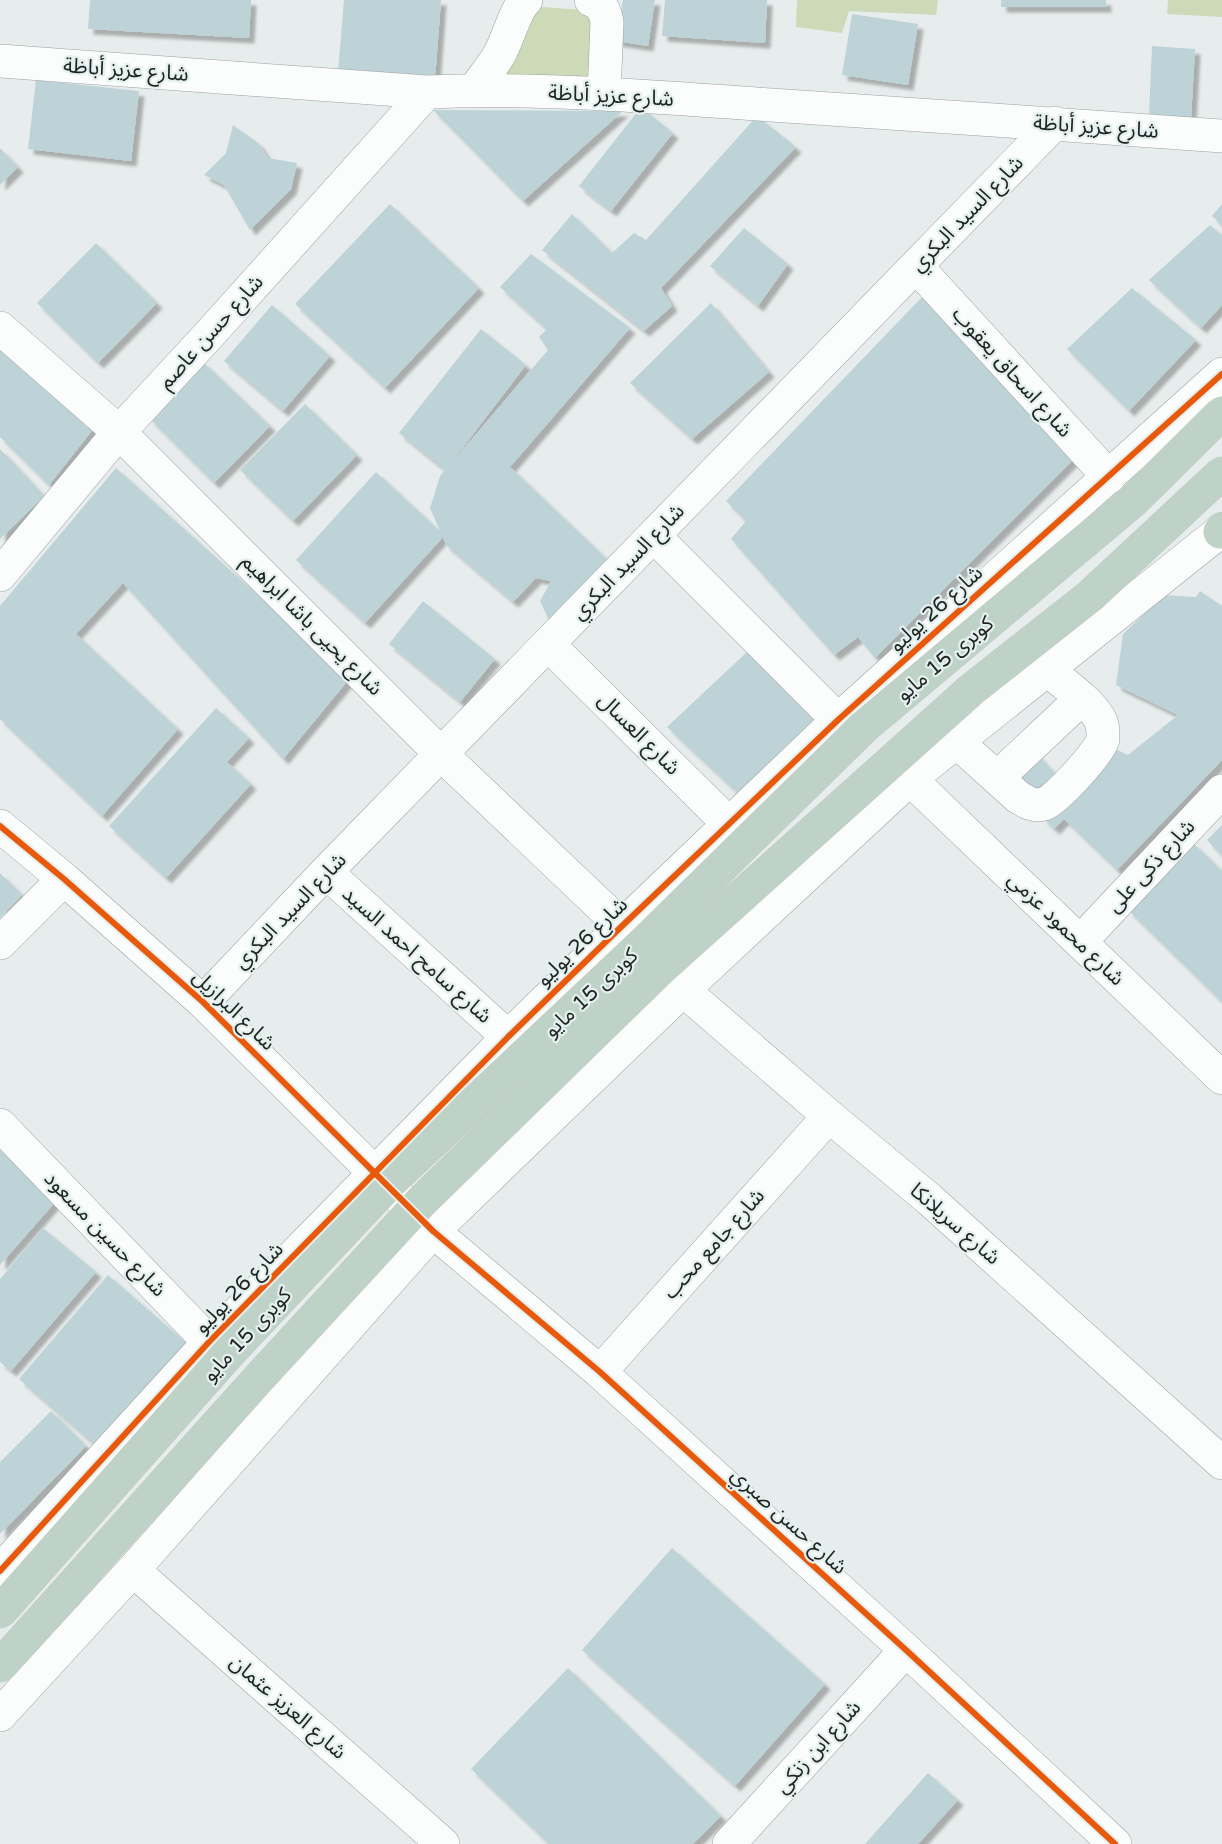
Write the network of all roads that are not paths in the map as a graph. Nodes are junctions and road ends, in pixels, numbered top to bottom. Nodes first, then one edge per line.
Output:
1 (526, 0) edge
2 (591, 0) edge
3 (0, 61) edge
4 (474, 90) junction
5 (427, 92) junction
6 (604, 94) junction
7 (1055, 123) junction
8 (1222, 136) edge
9 (916, 266) junction
10 (0, 328) edge
11 (1222, 374) edge
12 (1222, 413) edge
13 (119, 432) junction
14 (1222, 473) edge
15 (1109, 477) junction
16 (654, 536) junction
17 (1219, 536) edge
18 (0, 575) edge
19 (548, 644) junction
20 (1047, 670) junction
21 (1081, 699) junction
22 (838, 720) junction
23 (957, 742) junction
24 (441, 754) junction
25 (998, 778) junction
26 (910, 779) junction
27 (1222, 791) edge
28 (729, 824) junction
29 (0, 826) edge
30 (326, 872) junction
31 (64, 879) junction
32 (622, 926) junction
33 (1080, 942) junction
34 (0, 943) edge
35 (683, 990) junction
36 (203, 1002) junction
37 (508, 1037) junction
38 (1218, 1067) edge
39 (828, 1116) junction
40 (0, 1125) edge
41 (374, 1172) junction
42 (433, 1231) junction
43 (209, 1342) junction
44 (600, 1372) junction
45 (1222, 1463) edge
46 (133, 1570) junction
47 (0, 1571) edge
48 (0, 1612) edge
49 (906, 1650) junction
50 (0, 1666) edge
51 (0, 1715) edge
52 (443, 1844) edge
53 (729, 1844) edge
54 (1115, 1844) edge

1 - 4 street
2 - 6 street
3 - 5 street, شارع عزيز أباظة
4 - 5 street, شارع عزيز أباظة
4 - 6 street, شارع عزيز أباظة
5 - 13 street, شارع حسن عاصم
6 - 7 street, شارع عزيز أباظة
7 - 8 street, شارع عزيز أباظة
7 - 9 street, شارع السيد البكري
9 - 15 street, شارع اسحاق يعقوب
9 - 16 street, شارع السيد البكري
10 - 13 street, شارع يحيى باشا ابراهيم
11 - 15 street, شارع 26 يوليو
12 - 48 highway, كوبرى 15 مايو, bridge
13 - 18 street, شارع حسن عاصم
13 - 24 street, شارع يحيى باشا ابراهيم
14 - 50 highway, كوبرى 15 مايو, bridge
15 - 22 street, شارع 26 يوليو
16 - 19 street, شارع السيد البكري
16 - 22 street
17 - 20 street
19 - 24 street, شارع السيد البكري
19 - 28 street, شارع العسال
20 - 21 street
20 - 23 street
21 - 25 street
21 - 25 street
22 - 28 street, شارع 26 يوليو
23 - 25 street
23 - 26 street
24 - 30 street, شارع السيد البكري
24 - 32 street, شارع يحيى باشا ابراهيم
26 - 33 street, شارع محمود عزمي
26 - 35 street
27 - 33 street, شارع ذكى على
28 - 32 street, شارع 26 يوليو
29 - 31 street, شارع البرازيل
30 - 36 street, شارع السيد البكري
30 - 37 street, شارع سامح احمد السيد
31 - 34 street
31 - 36 street, شارع البرازيل
32 - 37 street, شارع 26 يوليو
33 - 38 street, شارع محمود عزمي
35 - 39 street, شارع سريلانكا
35 - 42 street
36 - 41 street, شارع البرازيل
37 - 41 street, شارع 26 يوليو
39 - 44 street, شارع جامع محب
39 - 45 street, شارع سريلانكا
40 - 43 street, شارع حسين مسعود
41 - 42 street, شارع البرازيل
41 - 43 street, شارع 26 يوليو
42 - 44 street, شارع حسن صبري
42 - 46 street
43 - 47 street, شارع 26 يوليو
44 - 49 street, شارع حسن صبري
46 - 51 street
46 - 52 street, شارع العزيز عثمان
49 - 53 street, شارع ابن زنكي
49 - 54 street, شارع حسن صبري

